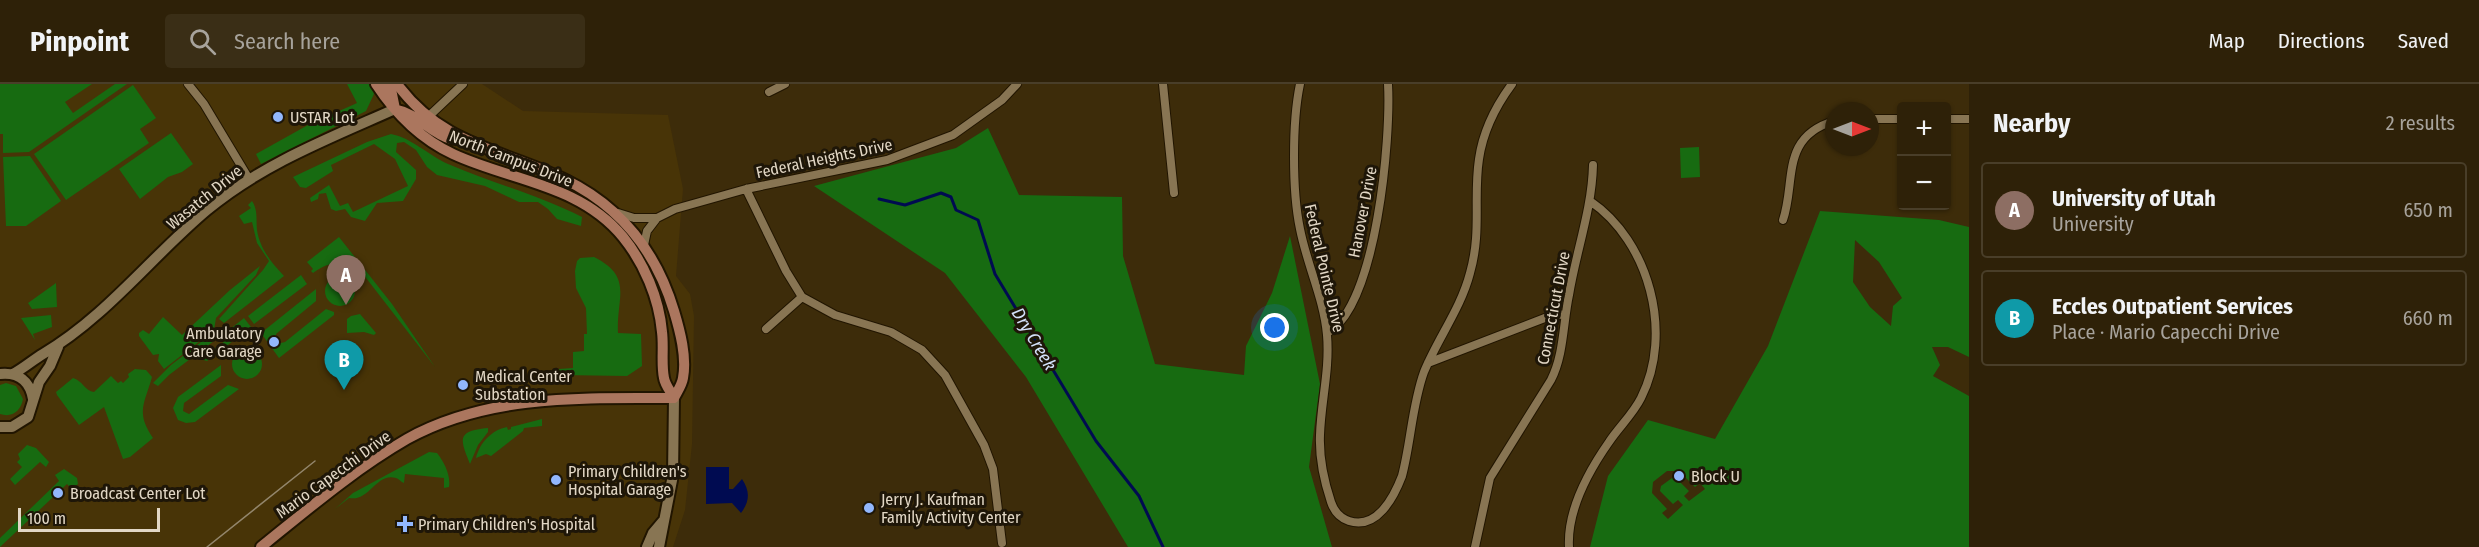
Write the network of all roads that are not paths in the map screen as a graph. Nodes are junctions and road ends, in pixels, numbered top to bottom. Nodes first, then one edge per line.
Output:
1 (188, 84) edge
2 (376, 84) edge
3 (387, 84) edge
4 (397, 84) edge
5 (463, 84) edge
6 (785, 84) edge
7 (1017, 84) edge
8 (1163, 84) edge
9 (1300, 84) edge
10 (1388, 84) edge
11 (1512, 84) edge
12 (769, 92) dead end
13 (395, 109) junction
14 (428, 117) junction
15 (1879, 119) edge
16 (1897, 119) edge
17 (1951, 119) edge
18 (1969, 119) edge
19 (1825, 125) edge
20 (466, 141) junction
21 (1593, 165) dead end
22 (249, 178) junction
23 (746, 189) junction
24 (1174, 193) dead end
25 (1590, 201) junction
26 (616, 212) junction
27 (657, 218) junction
28 (1783, 220) dead end
29 (644, 245) junction
30 (802, 297) junction
31 (1565, 314) junction
32 (766, 329) dead end
33 (1327, 333) junction
34 (58, 347) junction
35 (1428, 363) junction
36 (0, 374) edge
37 (13, 374) junction
38 (674, 398) junction
39 (33, 400) junction
40 (0, 427) edge
41 (664, 520) junction
42 (1002, 543) dead end
43 (261, 547) edge
44 (647, 547) edge
45 (659, 547) edge
46 (1475, 547) edge
47 (1569, 547) edge

1 - 22 street
2 - 13 main road, North Campus Drive
3 - 13 main road
4 - 14 main road, North Campus Drive
5 - 14 street
6 - 12 street
7 - 23 street, Federal Heights Drive
8 - 24 street
9 - 33 street, Federal Pointe Drive
10 - 33 street, Hanover Drive
11 - 35 street, Federal Pointe Drive
13 - 20 main road
13 - 22 street, Wasatch Drive
13 - 38 main road, North Campus Drive
14 - 20 main road, North Campus Drive
15 - 16 street
17 - 18 street
19 - 28 street
20 - 26 main road, North Campus Drive
21 - 25 street, Connecticut Drive
22 - 34 street, Wasatch Drive
23 - 27 street, Federal Heights Drive
23 - 30 street
25 - 31 street, Connecticut Drive
25 - 47 street
26 - 27 street, Federal Heights Drive
26 - 29 main road, North Campus Drive
27 - 29 street
29 - 38 main road, North Campus Drive
30 - 32 street
30 - 42 street
31 - 35 street
31 - 46 street, Connecticut Drive
33 - 35 street, Federal Pointe Drive
34 - 37 street, Wasatch Drive
34 - 39 street, Wasatch Drive
36 - 37 street
37 - 39 street
38 - 41 street
38 - 43 main road, Mario Capecchi Drive
39 - 40 street, Wasatch Drive
41 - 44 street
41 - 45 street

